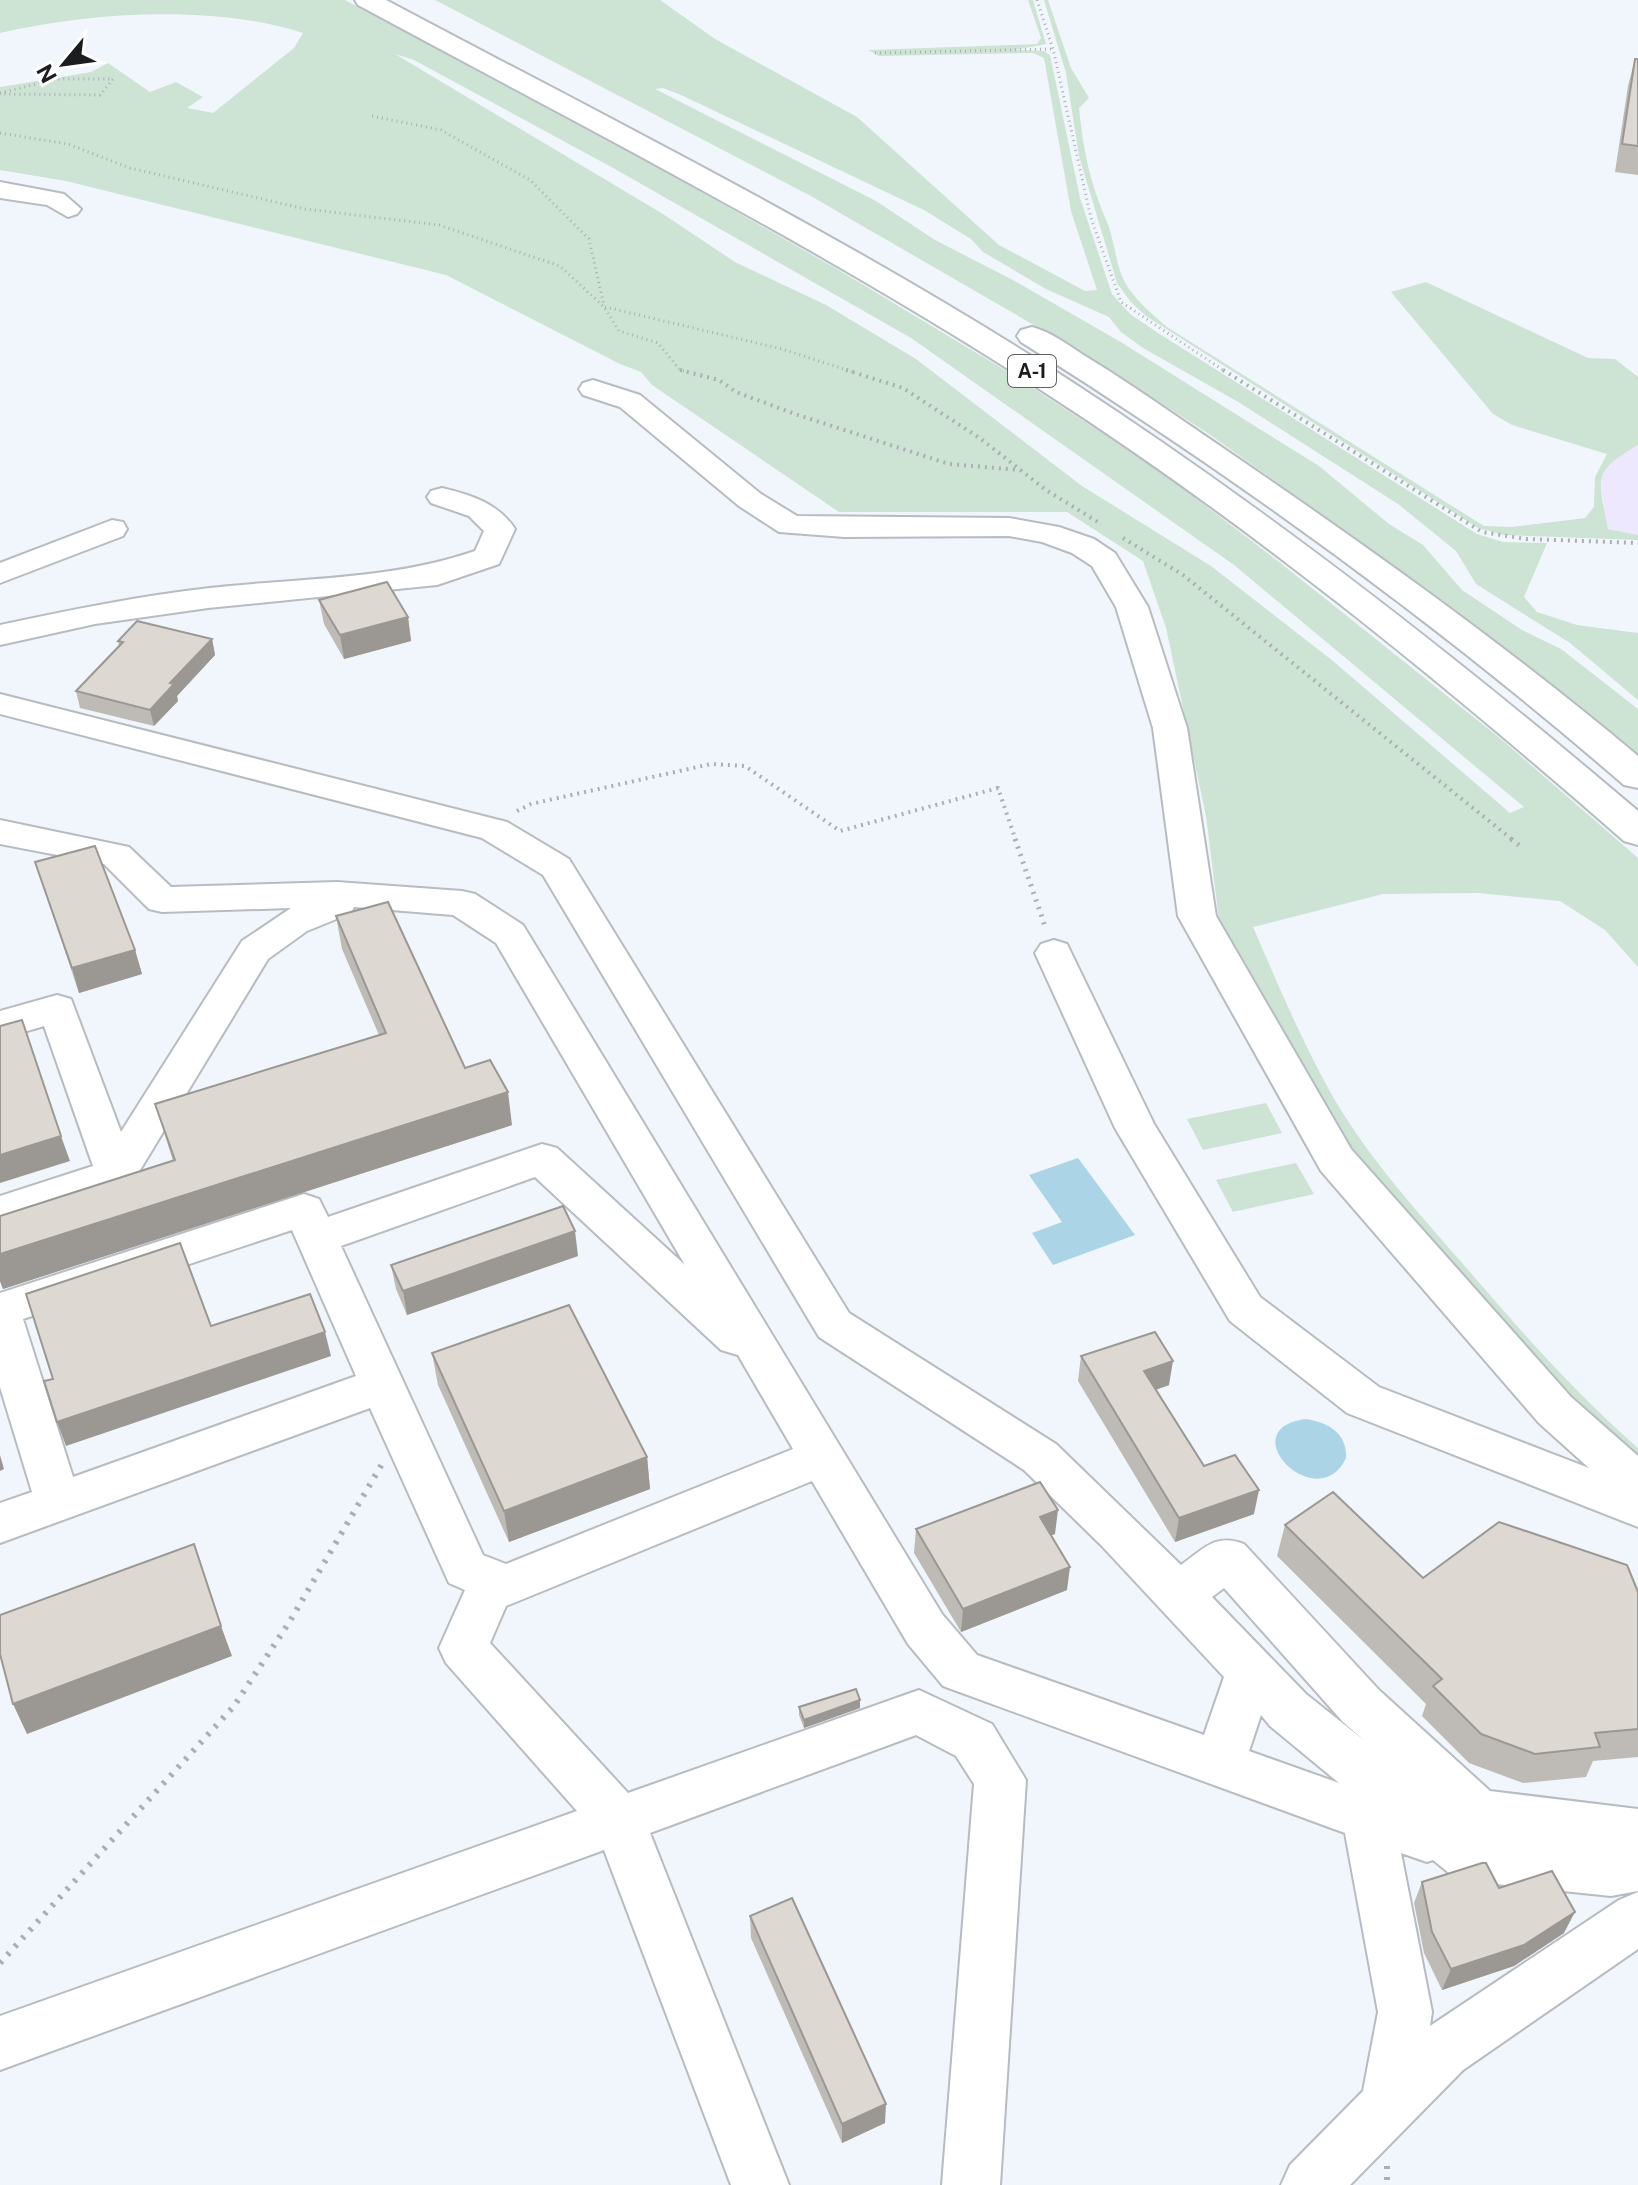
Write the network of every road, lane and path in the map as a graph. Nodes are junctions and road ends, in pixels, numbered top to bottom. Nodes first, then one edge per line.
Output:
1 (367, 0) edge
2 (416, 0) edge
3 (1037, 0) edge
4 (1053, 49) junction
5 (875, 53) dead end
6 (0, 94) edge
7 (372, 116) dead end
8 (0, 133) edge
9 (0, 190) edge
10 (68, 209) dead end
11 (889, 251) dead end
12 (928, 273) dead end
13 (604, 307) junction
14 (593, 389) dead end
15 (1020, 470) dead end
16 (442, 497) dead end
17 (112, 529) dead end
18 (1638, 543) edge
19 (0, 574) edge
20 (0, 635) edge
21 (4, 716) edge
22 (1638, 776) edge
23 (486, 828) junction
24 (0, 832) edge
25 (1638, 832) edge
26 (257, 919) junction
27 (1054, 953) joint
28 (0, 1025) edge
29 (116, 1174) junction
30 (0, 1212) edge
31 (316, 1238) junction
32 (0, 1313) edge
33 (768, 1366) junction
34 (382, 1385) junction
35 (403, 1429) junction
36 (822, 1457) junction
37 (1638, 1484) edge
38 (58, 1502) junction
39 (1638, 1507) edge
40 (0, 1523) edge
41 (493, 1580) junction
42 (1179, 1595) junction
43 (1251, 1671) junction
44 (1219, 1763) junction
45 (1368, 1816) junction
46 (619, 1820) junction
47 (1638, 1833) edge
48 (1458, 1849) junction
49 (1638, 1866) edge
50 (1638, 1918) edge
51 (0, 1963) edge
52 (0, 2043) edge
53 (1388, 2106) junction
54 (760, 2185) edge
55 (971, 2185) edge
56 (1310, 2185) edge

1 - 25 highway, A-1
2 - 11 highway
3 - 4 path
4 - 5 path
4 - 18 path
6 - 6 path
7 - 13 path
8 - 13 path
9 - 10 street
12 - 22 highway, A-1
13 - 15 path
14 - 37 street
16 - 20 street
17 - 19 street
21 - 23 street
23 - 27 path
23 - 42 street
24 - 26 street
26 - 29 street
26 - 33 street
27 - 39 street
28 - 29 street
29 - 30 street
31 - 32 street
31 - 33 street
31 - 34 street
32 - 38 street
33 - 36 street
34 - 35 street
34 - 38 street
35 - 41 street
35 - 51 path
36 - 41 street
36 - 44 street
38 - 40 street
41 - 46 street
42 - 43 street
42 - 47 street
43 - 44 street
43 - 48 street
44 - 45 street
45 - 48 street
45 - 53 street
46 - 52 street
46 - 54 street
46 - 55 street
48 - 49 street
50 - 53 street
53 - 56 street

